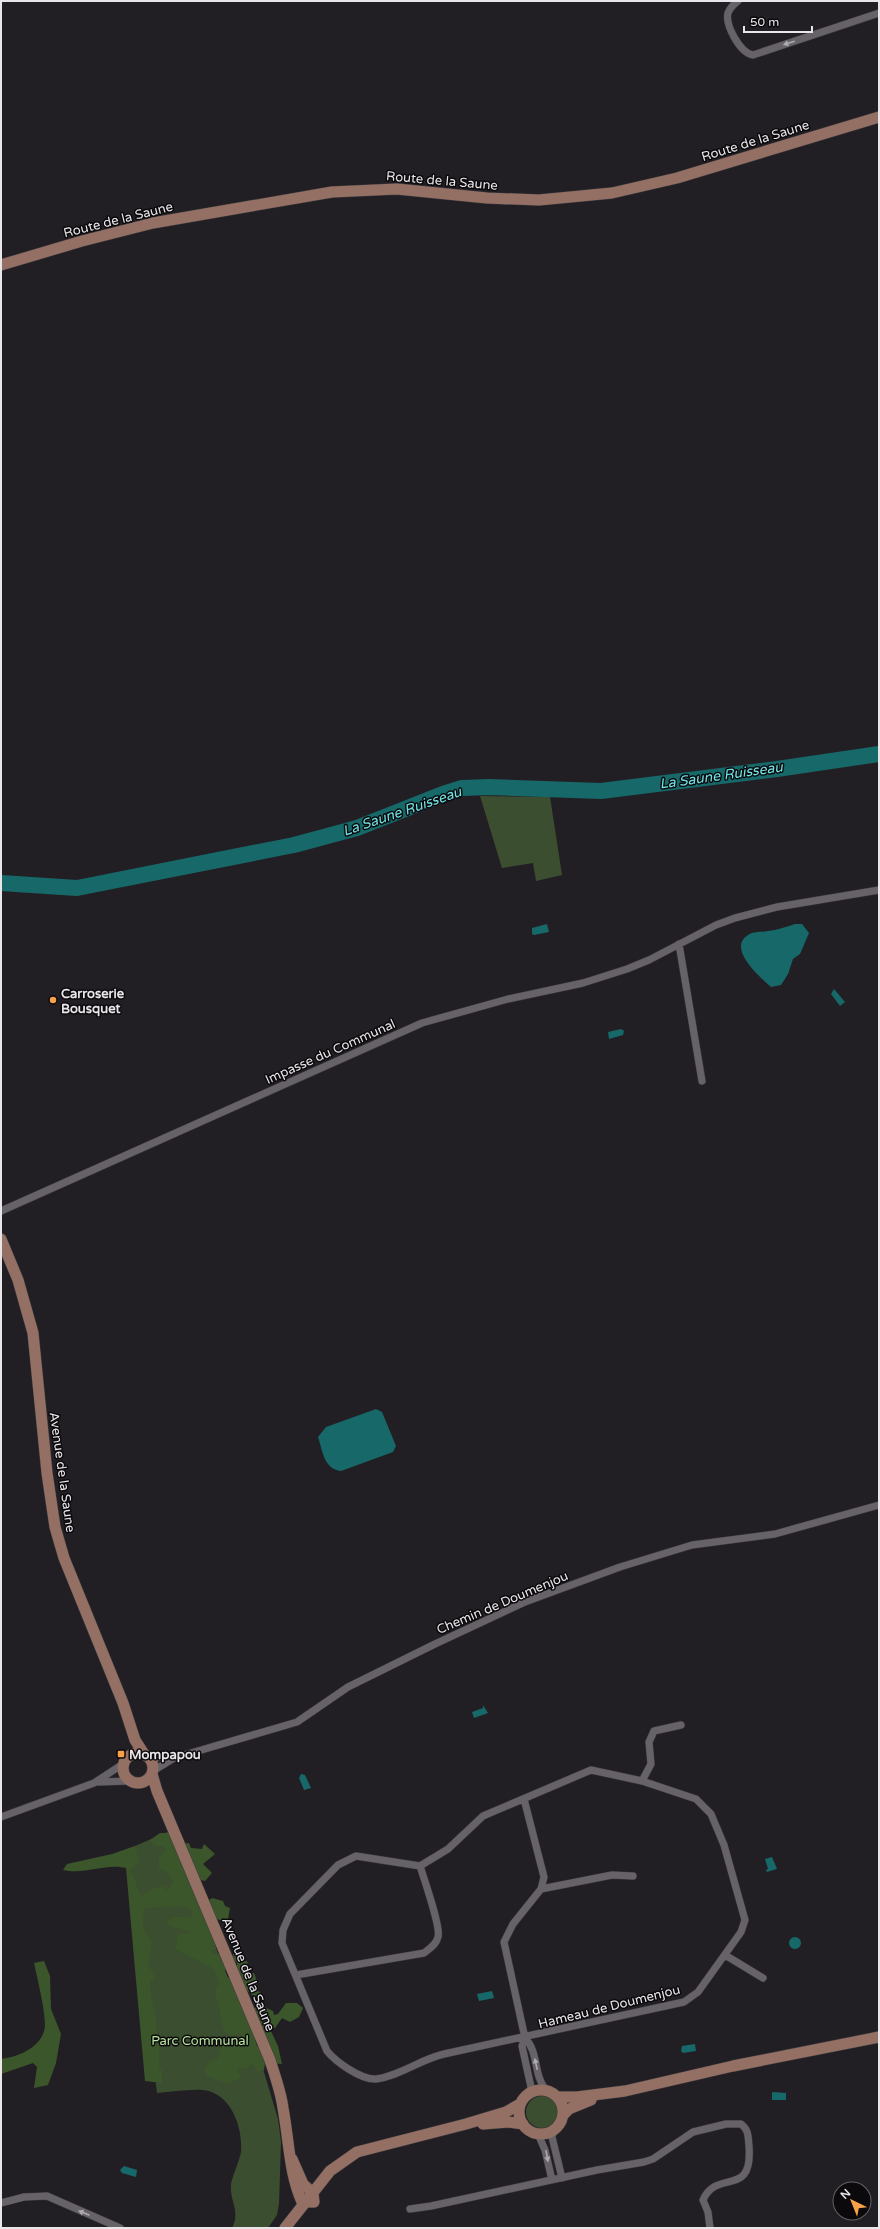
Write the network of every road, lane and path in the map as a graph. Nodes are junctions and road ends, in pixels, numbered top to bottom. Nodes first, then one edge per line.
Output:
1 (738, 1) edge
2 (879, 13) edge
3 (879, 117) edge
4 (1, 265) edge
5 (879, 890) edge
6 (679, 944) junction
7 (702, 1081) dead end
8 (1, 1211) edge
9 (1, 1240) edge
10 (879, 1505) edge
11 (130, 1725) junction
12 (681, 1725) dead end
13 (146, 1756) junction
14 (174, 1758) junction
15 (125, 1760) junction
16 (153, 1772) junction
17 (642, 1781) junction
18 (134, 1782) junction
19 (94, 1783) junction
20 (524, 1799) junction
21 (164, 1806) junction
22 (1, 1818) edge
23 (420, 1866) junction
24 (633, 1876) dead end
25 (542, 1889) junction
26 (725, 1955) junction
27 (296, 1975) junction
28 (763, 1978) dead end
29 (879, 2037) edge
30 (525, 2038) junction
31 (546, 2090) junction
32 (529, 2093) junction
33 (609, 2093) junction
34 (558, 2097) junction
35 (520, 2104) junction
36 (564, 2114) junction
37 (466, 2124) junction
38 (523, 2124) junction
39 (553, 2131) junction
40 (538, 2134) junction
41 (562, 2178) junction
42 (552, 2180) junction
43 (310, 2199) junction
44 (1, 2203) edge
45 (410, 2209) dead end
46 (120, 2228) edge
47 (285, 2228) edge
48 (294, 2228) edge
49 (710, 2228) edge

2 -> 1 street
3 - 4 street, Route de la Saune
5 - 6 street, Impasse du Communal
6 - 7 street
6 - 8 street, Impasse du Communal
9 - 11 street, Avenue de la Saune
10 - 14 street, Chemin de Doumenjou
11 - 13 street, Avenue de la Saune
11 - 15 street, Avenue de la Saune
12 - 17 street
13 - 14 street
13 - 15 street
13 - 16 street
14 - 16 street
15 - 18 street
15 - 19 street
16 - 18 street
16 - 21 street, Avenue de la Saune
17 - 20 street, Hameau de Doumenjou
17 - 26 street, Hameau de Doumenjou
18 - 19 street
18 - 21 street, Avenue de la Saune
19 - 22 street
20 - 23 street, Hameau de Doumenjou
20 - 25 street
21 - 43 street, Avenue de la Saune
23 - 27 street, Hameau de Doumenjou
23 - 27 street
24 - 25 street
25 - 30 street, Hameau de Doumenjou
26 - 28 street
26 - 30 street, Hameau de Doumenjou
27 - 30 street, Hameau de Doumenjou
29 - 33 street
31 -> 30 street, Hameau de Doumenjou
30 - 32 street, Hameau de Doumenjou
31 - 32 street
31 - 34 street
32 - 35 street
33 - 34 street
33 - 36 street
34 - 36 street
35 - 37 street
35 - 38 street
36 - 39 street
37 - 38 street
37 - 43 street
38 - 40 street
39 - 40 street
39 - 41 street
40 -> 42 street
41 - 42 street
41 - 49 street
42 - 45 street
43 - 47 street
43 - 48 street
46 -> 44 street

